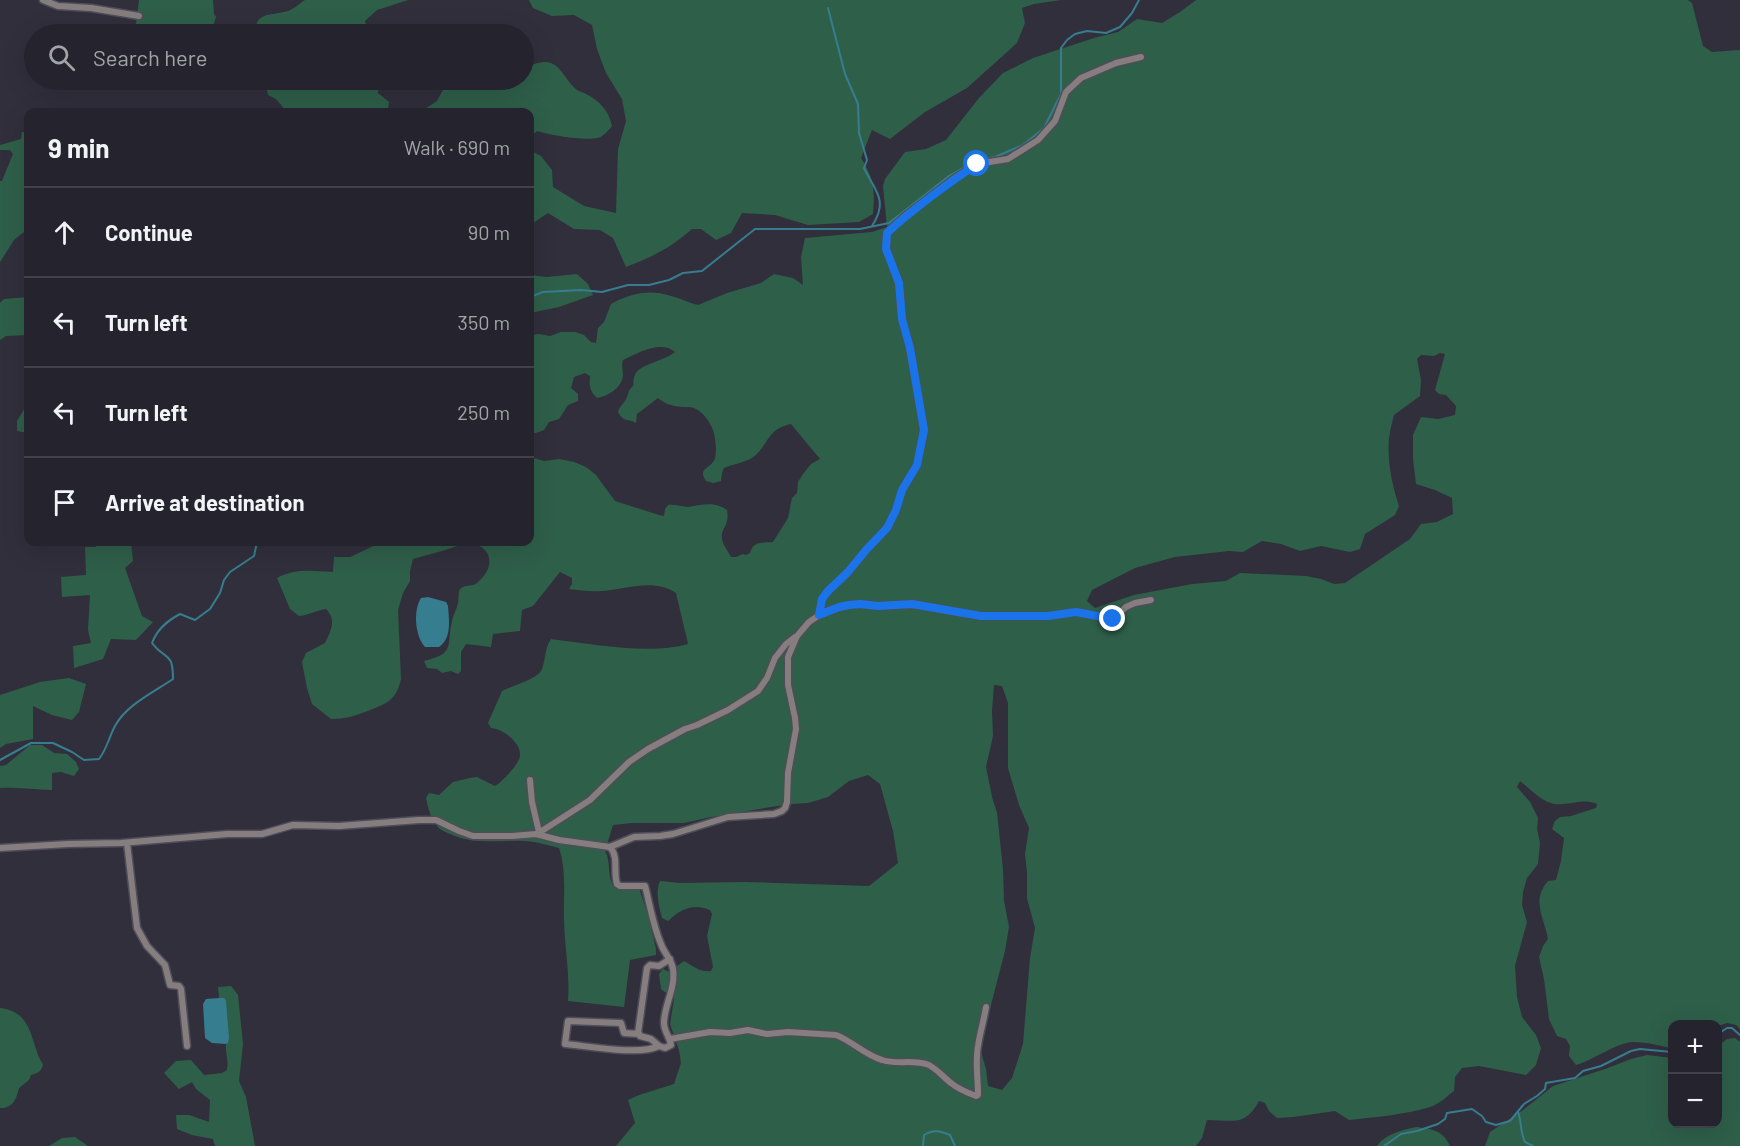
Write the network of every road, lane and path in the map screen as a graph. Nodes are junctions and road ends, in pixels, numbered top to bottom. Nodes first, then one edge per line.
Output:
1 (43, 0) edge
2 (139, 16) dead end
3 (1141, 57) dead end
4 (1150, 600) dead end
5 (819, 615) junction
6 (797, 636) junction
7 (530, 780) dead end
8 (538, 833) junction
9 (127, 843) junction
10 (610, 847) junction
11 (0, 848) edge
12 (669, 959) junction
13 (986, 1006) dead end
14 (639, 1034) junction
15 (670, 1039) junction
16 (187, 1046) dead end
17 (659, 1046) junction

1 - 2 street
3 - 5 street
4 - 5 street
5 - 6 street
6 - 8 street
6 - 10 street
7 - 8 street
8 - 9 street
8 - 10 street
9 - 11 street
9 - 16 street
10 - 12 street
12 - 14 street
12 - 15 street
13 - 15 street
14 - 17 street
14 - 17 street
15 - 17 street

